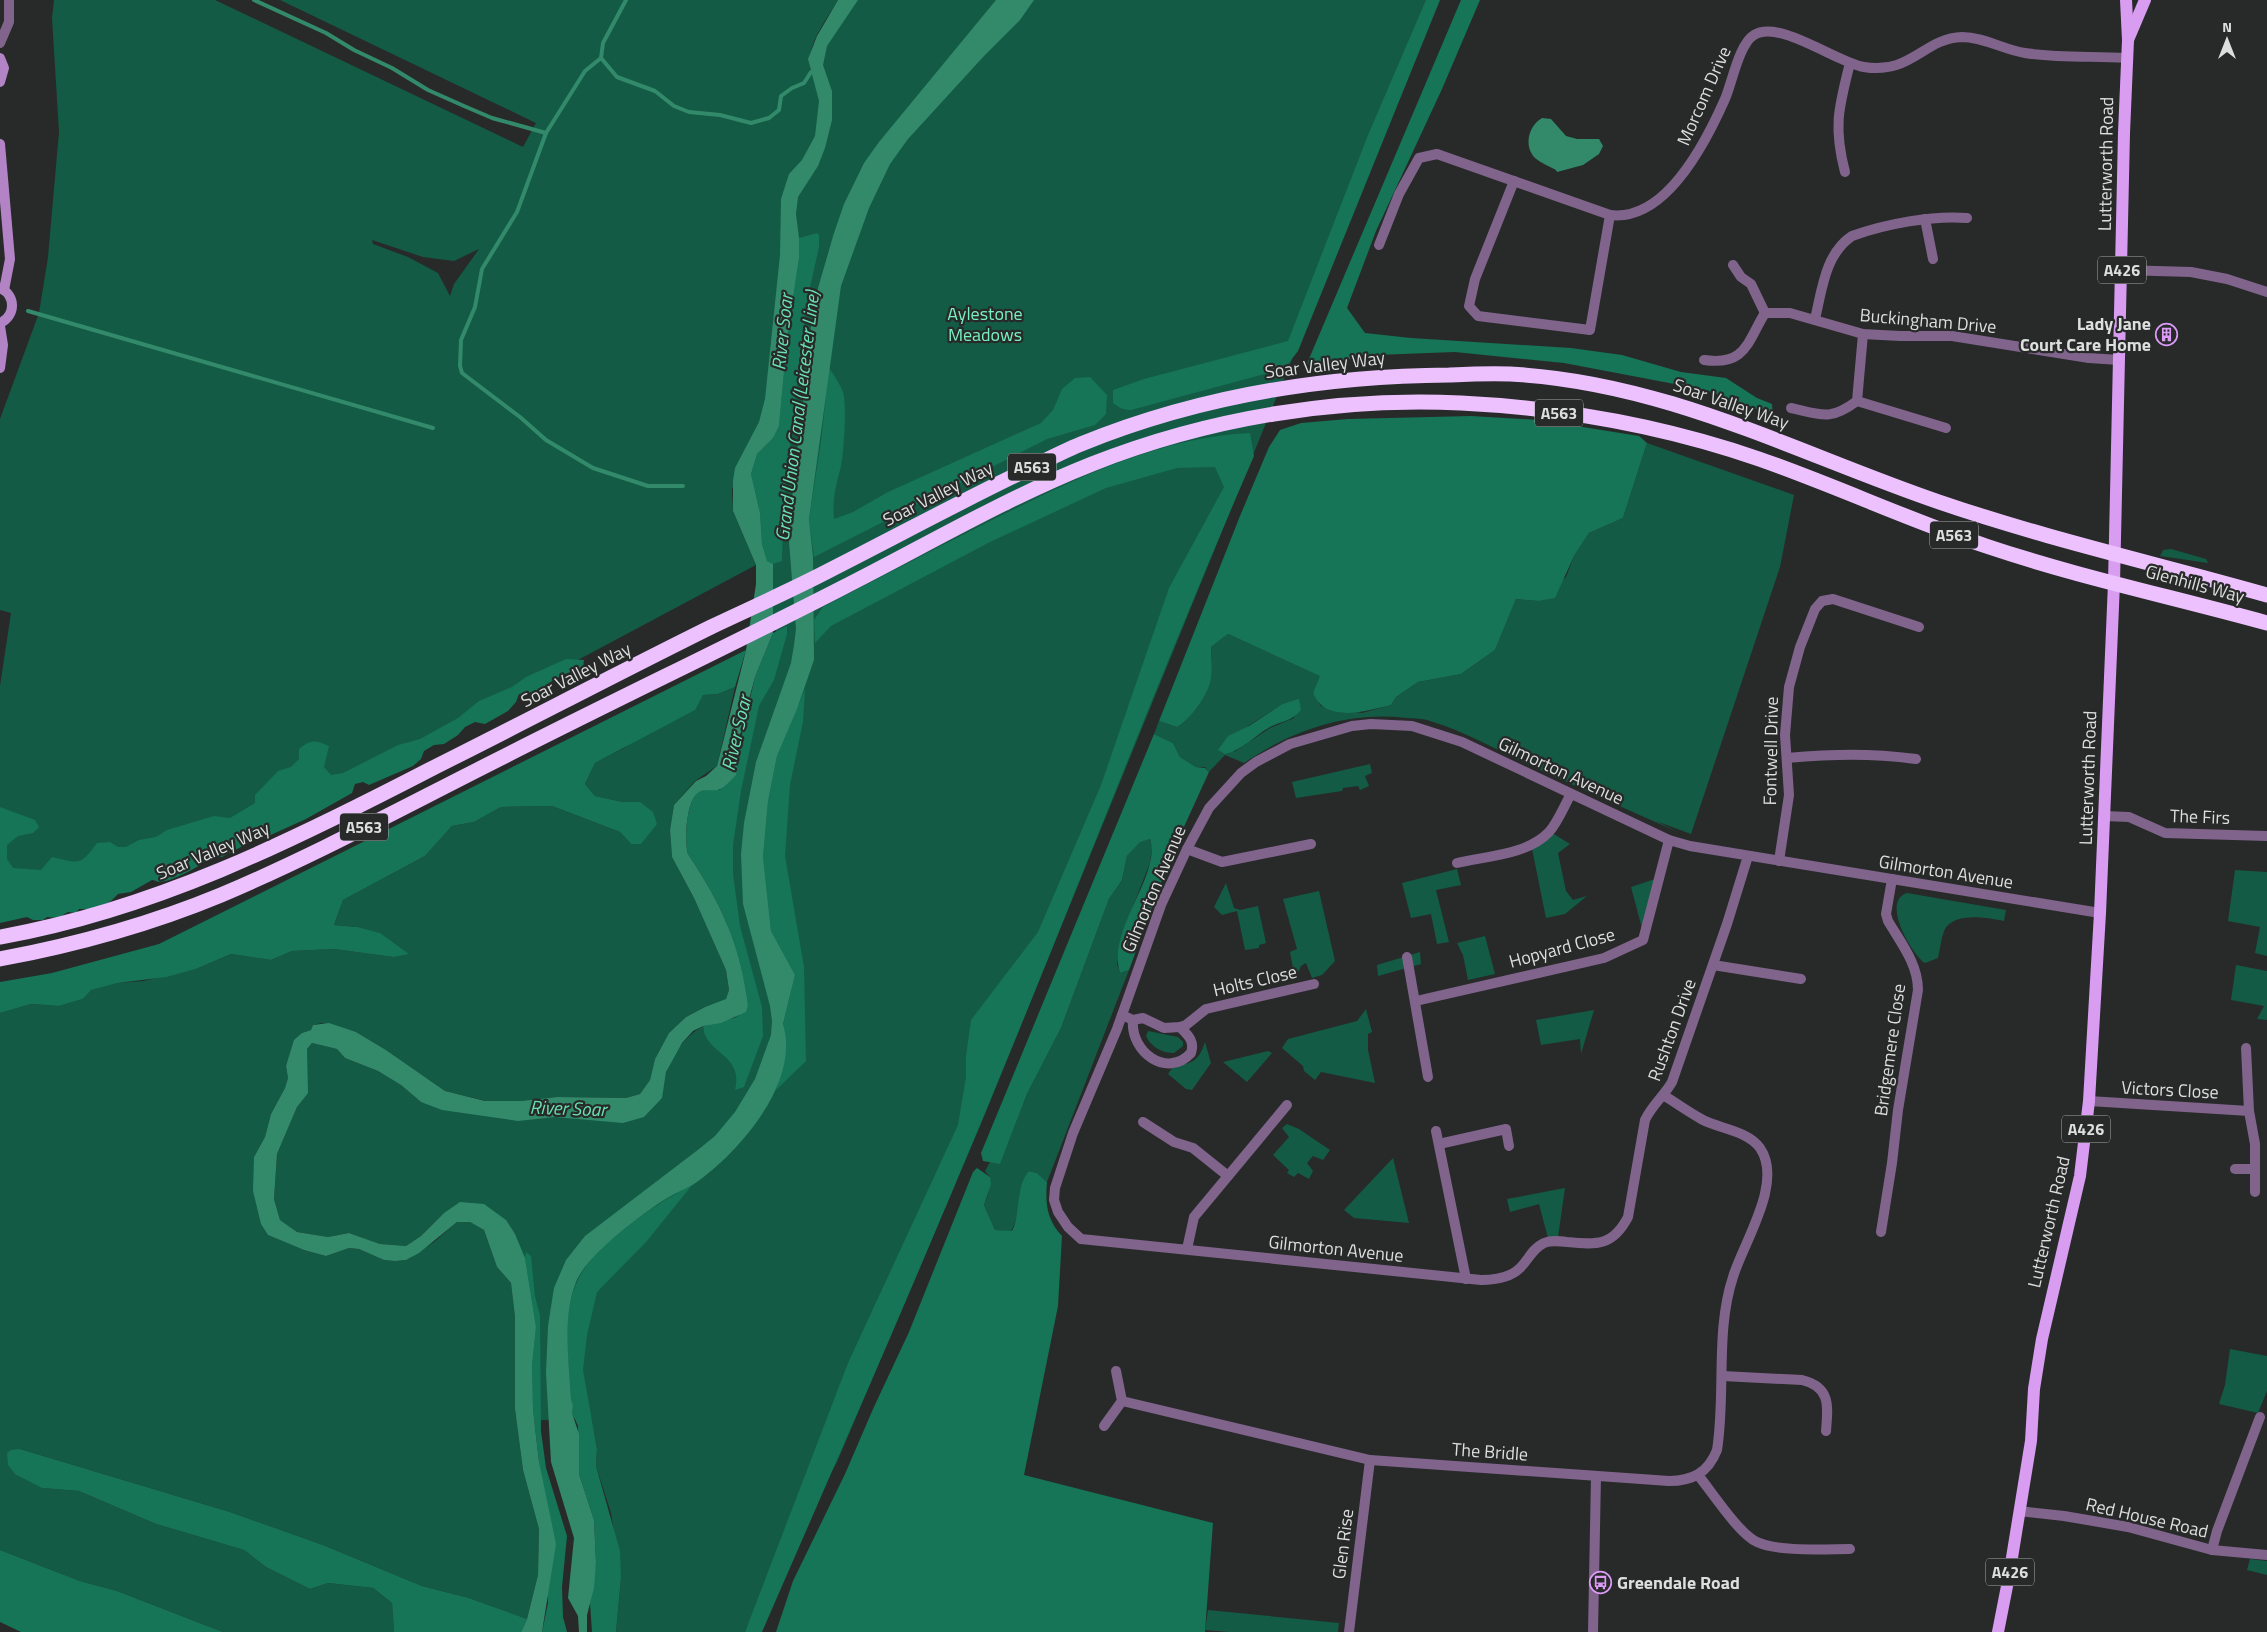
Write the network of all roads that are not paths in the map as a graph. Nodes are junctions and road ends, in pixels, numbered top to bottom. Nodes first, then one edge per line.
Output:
1 (9, 0) edge
2 (2126, 3) edge
3 (2144, 4) edge
4 (2128, 40) junction
5 (0, 43) edge
6 (0, 58) edge
7 (2126, 58) junction
8 (1850, 63) junction
9 (0, 82) edge
10 (0, 144) edge
11 (1845, 172) dead end
12 (1514, 181) junction
13 (1610, 215) junction
14 (1967, 218) dead end
15 (1925, 219) junction
16 (1379, 244) dead end
17 (1934, 259) dead end
18 (1733, 265) dead end
19 (2122, 270) junction
20 (2, 289) edge
21 (2267, 292) edge
22 (1765, 313) junction
23 (1815, 319) junction
24 (0, 324) edge
25 (1863, 334) junction
26 (1704, 360) dead end
27 (2119, 360) junction
28 (0, 368) edge
29 (1857, 401) junction
30 (1791, 408) dead end
31 (1946, 428) dead end
32 (2114, 553) junction
33 (2114, 583) junction
34 (2267, 595) edge
35 (2267, 623) edge
36 (1919, 628) dead end
37 (1787, 758) junction
38 (1916, 759) dead end
39 (1571, 794) junction
40 (2104, 816) junction
41 (2267, 836) edge
42 (1669, 840) junction
43 (1311, 844) dead end
44 (1187, 849) junction
45 (1748, 856) junction
46 (1779, 860) junction
47 (1457, 863) dead end
48 (1892, 879) junction
49 (2100, 914) junction
50 (0, 937) edge
51 (1407, 957) dead end
52 (0, 959) edge
53 (1713, 965) junction
54 (1802, 980) dead end
55 (1314, 984) dead end
56 (1416, 1001) junction
57 (1122, 1015) junction
58 (1133, 1020) junction
59 (1180, 1027) junction
60 (2246, 1048) dead end
61 (1428, 1077) dead end
62 (1665, 1096) junction
63 (2089, 1101) junction
64 (1288, 1105) dead end
65 (2249, 1111) junction
66 (1143, 1122) dead end
67 (1436, 1131) dead end
68 (1439, 1144) junction
69 (1509, 1146) dead end
70 (2235, 1169) dead end
71 (2255, 1170) junction
72 (1228, 1176) junction
73 (2255, 1192) dead end
74 (1881, 1232) dead end
75 (1554, 1240) joint
76 (1187, 1249) junction
77 (1466, 1278) junction
78 (1116, 1371) dead end
79 (1723, 1376) junction
80 (1122, 1400) junction
81 (2260, 1417) dead end
82 (1104, 1426) dead end
83 (1826, 1431) dead end
84 (1370, 1460) junction
85 (1596, 1476) junction
86 (1698, 1476) junction
87 (2019, 1511) junction
88 (1850, 1550) dead end
89 (2212, 1550) junction
90 (2267, 1555) edge
91 (1349, 1632) edge
92 (1592, 1632) edge
93 (1998, 1632) edge

1 - 5 street
2 - 3 main road
2 - 4 main road, Lutterworth Road / A426
3 - 4 main road, Lutterworth Road / A426
4 - 7 main road, Lutterworth Road / A426
6 - 9 street
7 - 8 street, Morcom Drive
7 - 19 main road, Lutterworth Road / A426
8 - 11 street
8 - 13 street, Morcom Drive
10 - 20 street
12 - 13 street, Morcom Drive
12 - 13 street
12 - 16 street, Morcom Drive
14 - 15 street
15 - 17 street
15 - 23 street
18 - 22 street
19 - 21 street
19 - 27 main road, Lutterworth Road / A426
20 - 24 street
22 - 23 street, Buckingham Drive
22 - 26 street
23 - 25 street, Buckingham Drive
24 - 28 street
25 - 27 street, Buckingham Drive
25 - 29 street
27 - 32 main road, Lutterworth Road / A426
29 - 30 street
29 - 31 street
32 - 33 main road, Lutterworth Road / A426
32 - 34 highway, Glenhills Way / A563
32 - 50 highway, Soar Valley Way / A563
33 - 35 highway, Glenhills Way / A563
33 - 40 main road, Lutterworth Road / A426
33 - 52 highway, A563
36 - 37 street, Fontwell Drive
37 - 38 street
37 - 46 street, Fontwell Drive
39 - 42 street, Gilmorton Avenue
39 - 44 street, Gilmorton Avenue
39 - 47 street
40 - 41 street, The Firs
40 - 49 main road, Lutterworth Road / A426
42 - 45 street, Gilmorton Avenue
42 - 56 street, Hopyard Close
43 - 44 street
44 - 57 street, Gilmorton Avenue
45 - 46 street, Gilmorton Avenue
45 - 53 street, Rushton Drive
46 - 48 street, Gilmorton Avenue
48 - 49 street, Gilmorton Avenue
48 - 74 street, Bridgemere Close
49 - 63 main road, Lutterworth Road / A426
51 - 56 street
53 - 54 street
53 - 62 street, Rushton Drive
55 - 59 street, Holts Close
56 - 61 street
57 - 58 street
57 - 76 street, Gilmorton Avenue
58 - 59 street
58 - 59 street
60 - 65 street
62 - 75 street, Rushton Drive
62 - 79 street
63 - 65 street, Victors Close
63 - 87 main road, Lutterworth Road / A426
64 - 72 street
65 - 71 street
66 - 72 street
67 - 68 street
68 - 69 street
68 - 77 street
70 - 71 street
71 - 73 street
72 - 76 street
75 - 77 street, Gilmorton Avenue
76 - 77 street, Gilmorton Avenue
78 - 80 street
79 - 83 street
79 - 86 street
80 - 82 street
80 - 84 street, The Bridle
81 - 89 street
84 - 85 street, The Bridle
84 - 91 street, Glen Rise
85 - 86 street, The Bridle
85 - 92 street
86 - 88 street
87 - 89 street, Red House Road
87 - 93 main road, A426
89 - 90 street, Red House Road

